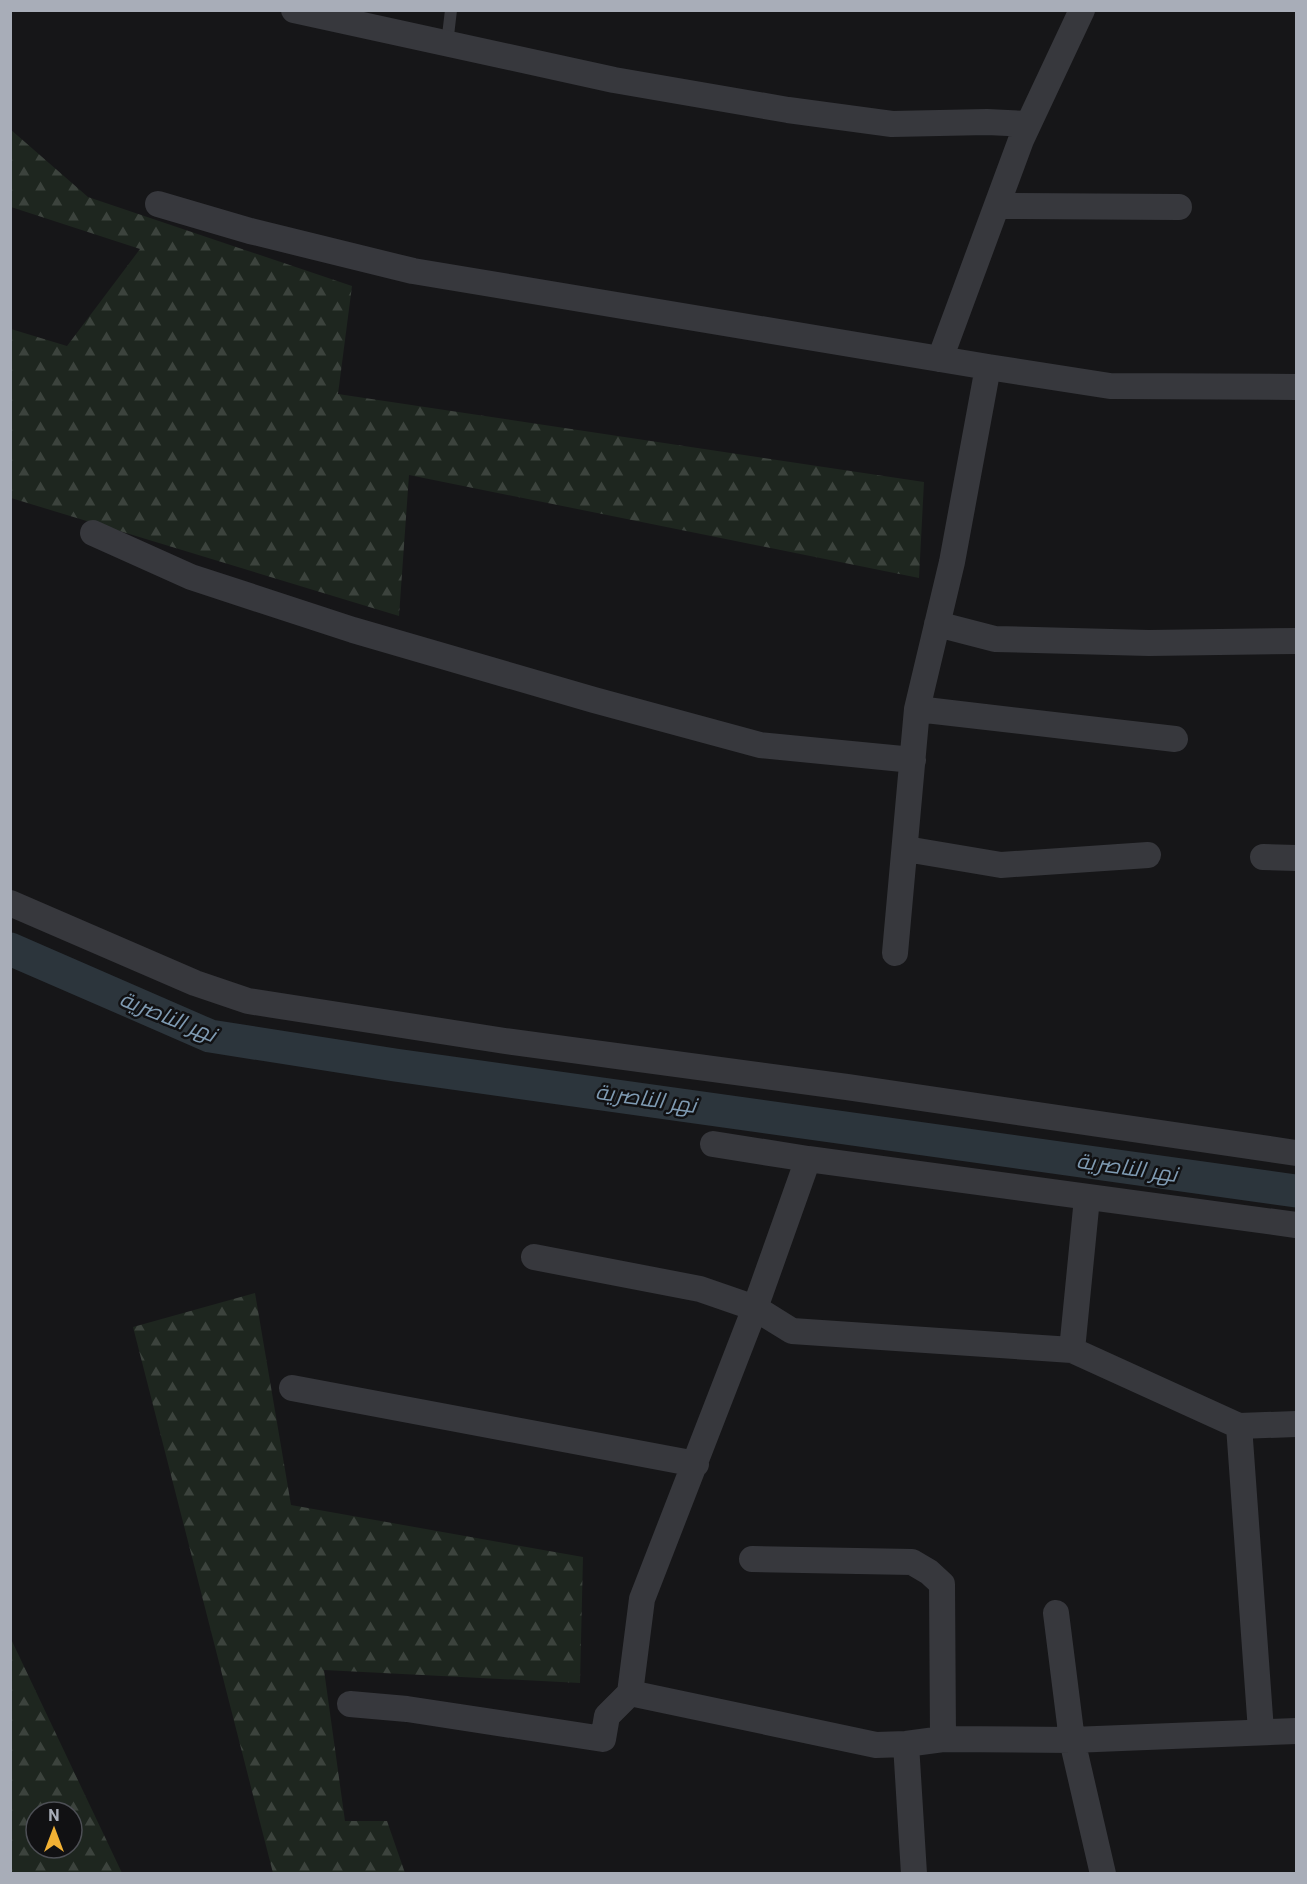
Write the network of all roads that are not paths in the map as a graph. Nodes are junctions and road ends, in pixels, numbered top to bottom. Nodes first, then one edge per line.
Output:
1 (294, 10) edge
2 (452, 10) edge
3 (1082, 10) edge
4 (447, 44) junction
5 (1028, 124) junction
6 (158, 204) dead end
7 (997, 206) junction
8 (1179, 207) dead end
9 (940, 359) junction
10 (988, 367) junction
11 (1296, 387) edge
12 (93, 533) dead end
13 (937, 624) junction
14 (1296, 641) edge
15 (917, 709) junction
16 (1175, 739) dead end
17 (913, 760) junction
18 (906, 849) junction
19 (1148, 855) dead end
20 (1263, 857) dead end
21 (1296, 858) edge
22 (10, 903) edge
23 (895, 953) dead end
24 (713, 1144) dead end
25 (1296, 1153) edge
26 (808, 1159) junction
27 (1087, 1198) junction
28 (1296, 1225) edge
29 (534, 1257) dead end
30 (755, 1308) junction
31 (1072, 1350) junction
32 (292, 1388) dead end
33 (1296, 1424) edge
34 (1239, 1426) junction
35 (696, 1464) junction
36 (752, 1559) dead end
37 (1056, 1613) dead end
38 (630, 1693) junction
39 (350, 1704) dead end
40 (1261, 1731) junction
41 (1296, 1731) edge
42 (943, 1739) junction
43 (1072, 1740) junction
44 (906, 1744) junction
45 (914, 1874) edge
46 (1103, 1874) edge

1 - 4 street
2 - 4 lane
3 - 5 street
4 - 5 street
5 - 7 street
6 - 9 street
7 - 8 street
7 - 9 street
9 - 10 street
10 - 11 street
10 - 13 street
12 - 17 street
13 - 14 street
13 - 15 street
15 - 16 street
15 - 17 street
17 - 18 street
18 - 19 street
18 - 23 street
20 - 21 street
22 - 25 street
24 - 26 street
26 - 27 street
26 - 30 street
27 - 28 street
27 - 31 street
29 - 30 street
30 - 31 street
30 - 35 street
31 - 34 street
32 - 35 street
33 - 34 street
34 - 40 street
35 - 38 street
36 - 42 street
37 - 43 street
38 - 39 street
38 - 44 street
40 - 41 street
40 - 43 street
42 - 43 street
42 - 44 street
43 - 46 street
44 - 45 street

